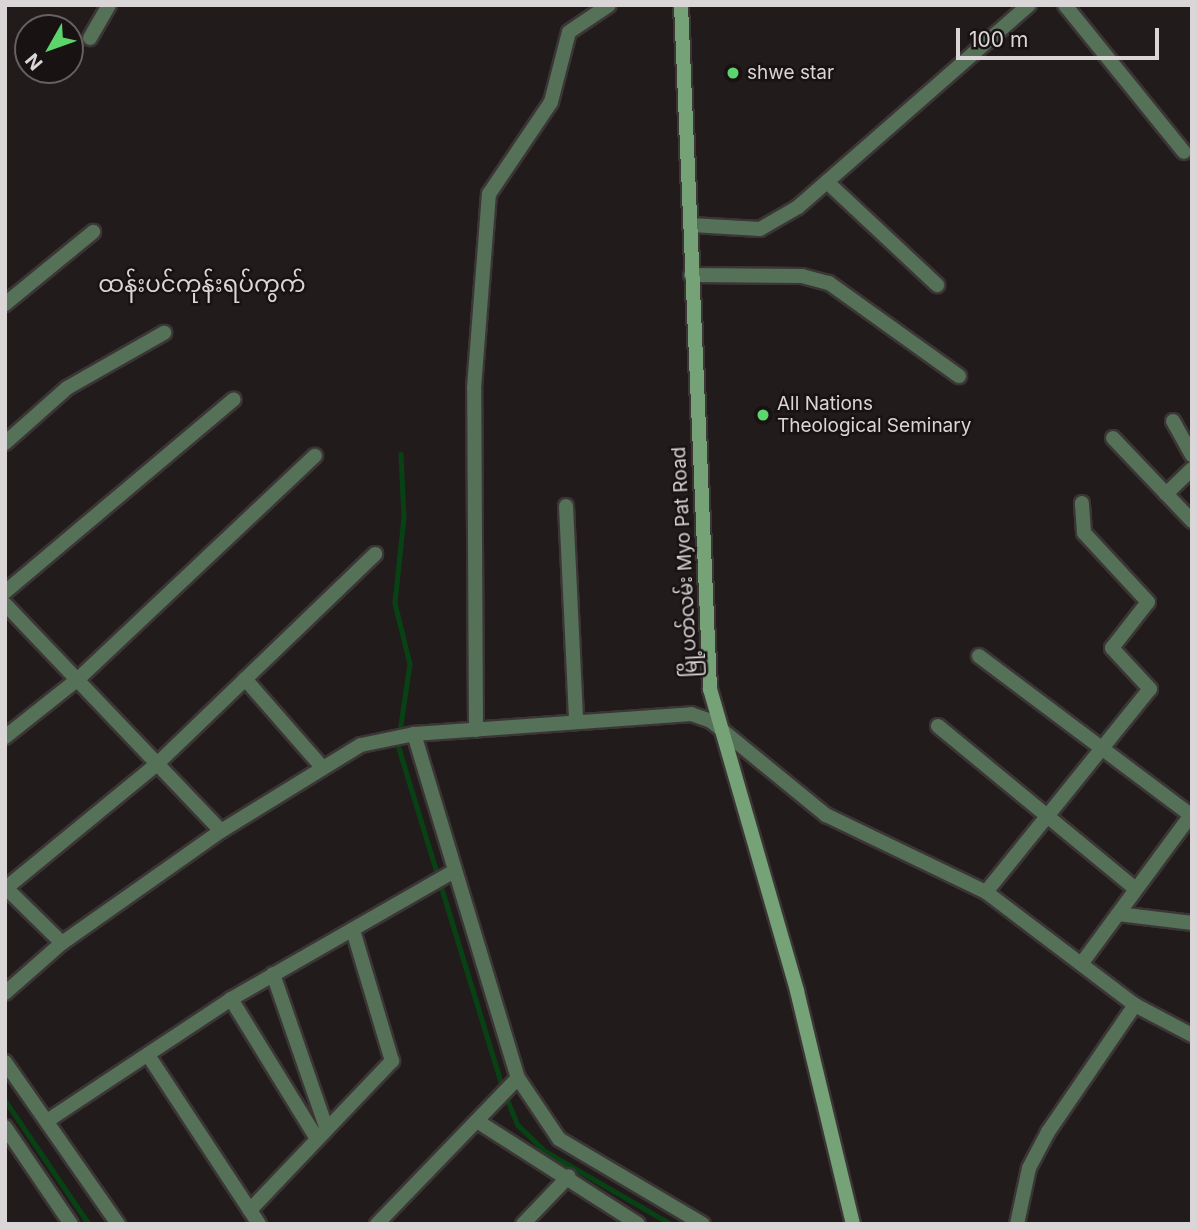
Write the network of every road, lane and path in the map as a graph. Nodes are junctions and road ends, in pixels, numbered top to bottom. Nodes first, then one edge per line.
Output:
1 (609, 5) edge
2 (681, 5) edge
3 (1029, 5) edge
4 (1065, 5) edge
5 (104, 6) edge
6 (90, 38) dead end
7 (1184, 152) dead end
8 (827, 182) junction
9 (691, 225) junction
10 (93, 232) dead end
11 (691, 275) junction
12 (937, 285) dead end
13 (5, 304) edge
14 (164, 333) dead end
15 (959, 376) dead end
16 (234, 400) dead end
17 (1173, 421) dead end
18 (1192, 431) edge
19 (1113, 438) dead end
20 (5, 443) edge
21 (1188, 450) edge
22 (315, 456) dead end
23 (1192, 469) edge
24 (1167, 494) junction
25 (1082, 503) dead end
26 (566, 506) dead end
27 (1192, 521) edge
28 (375, 554) dead end
29 (5, 592) edge
30 (5, 604) edge
31 (979, 656) dead end
32 (245, 679) junction
33 (77, 680) junction
34 (576, 722) junction
35 (938, 726) dead end
36 (477, 730) junction
37 (723, 731) junction
38 (414, 734) junction
39 (5, 737) edge
40 (1101, 747) junction
41 (157, 764) junction
42 (323, 768) junction
43 (1045, 815) junction
44 (220, 831) junction
45 (453, 872) junction
46 (6, 888) edge
47 (1136, 888) junction
48 (986, 892) junction
49 (1118, 914) junction
50 (1192, 923) edge
51 (353, 930) junction
52 (62, 943) junction
53 (1084, 960) junction
54 (273, 974) junction
55 (5, 993) edge
56 (231, 999) junction
57 (1135, 1005) junction
58 (1192, 1035) edge
59 (148, 1055) junction
60 (5, 1062) edge
61 (518, 1078) junction
62 (50, 1119) junction
63 (477, 1121) junction
64 (6, 1131) edge
65 (321, 1132) junction
66 (569, 1176) junction
67 (250, 1210) junction
68 (71, 1224) edge
69 (118, 1224) edge
70 (259, 1224) edge
71 (377, 1224) edge
72 (523, 1224) edge
73 (638, 1224) edge
74 (703, 1224) edge
75 (853, 1224) edge
76 (1017, 1224) edge

1 - 36 street
2 - 9 main road, မြို့ပတ်လမ်း Myo Pat Road
3 - 8 street
4 - 7 street
5 - 6 street
8 - 9 street
8 - 12 street
9 - 11 main road, မြို့ပတ်လမ်း Myo Pat Road
10 - 13 street
11 - 15 street
11 - 37 main road, မြို့ပတ်လမ်း Myo Pat Road
14 - 20 street
16 - 29 street
17 - 21 street
18 - 21 street
19 - 24 street
22 - 33 street
23 - 24 street
24 - 27 street
25 - 40 street
26 - 34 street
28 - 32 street
30 - 33 street
31 - 40 street
32 - 41 street
32 - 42 street
33 - 39 street
33 - 41 street
34 - 36 street
34 - 37 street
35 - 43 street
36 - 38 street
37 - 48 street
37 - 75 main road, မြို့ပတ်လမ်း Myo Pat Road
38 - 42 street
38 - 45 street
40 - 43 street
40 - 47 street
41 - 44 street
41 - 46 street
42 - 44 street
43 - 47 street
43 - 48 street
44 - 52 street
45 - 51 street
45 - 61 street
46 - 52 street
47 - 49 street
48 - 53 street
49 - 50 street
49 - 53 street
51 - 54 street
51 - 65 street
52 - 55 street
53 - 57 street
54 - 56 street
54 - 65 street
56 - 59 street
56 - 65 street
57 - 58 street
57 - 76 street
59 - 62 street
59 - 67 street
60 - 62 street
61 - 63 street
61 - 74 street
62 - 69 street
63 - 66 street
63 - 71 street
64 - 68 street
65 - 67 street
66 - 72 street
66 - 73 street
67 - 70 street

